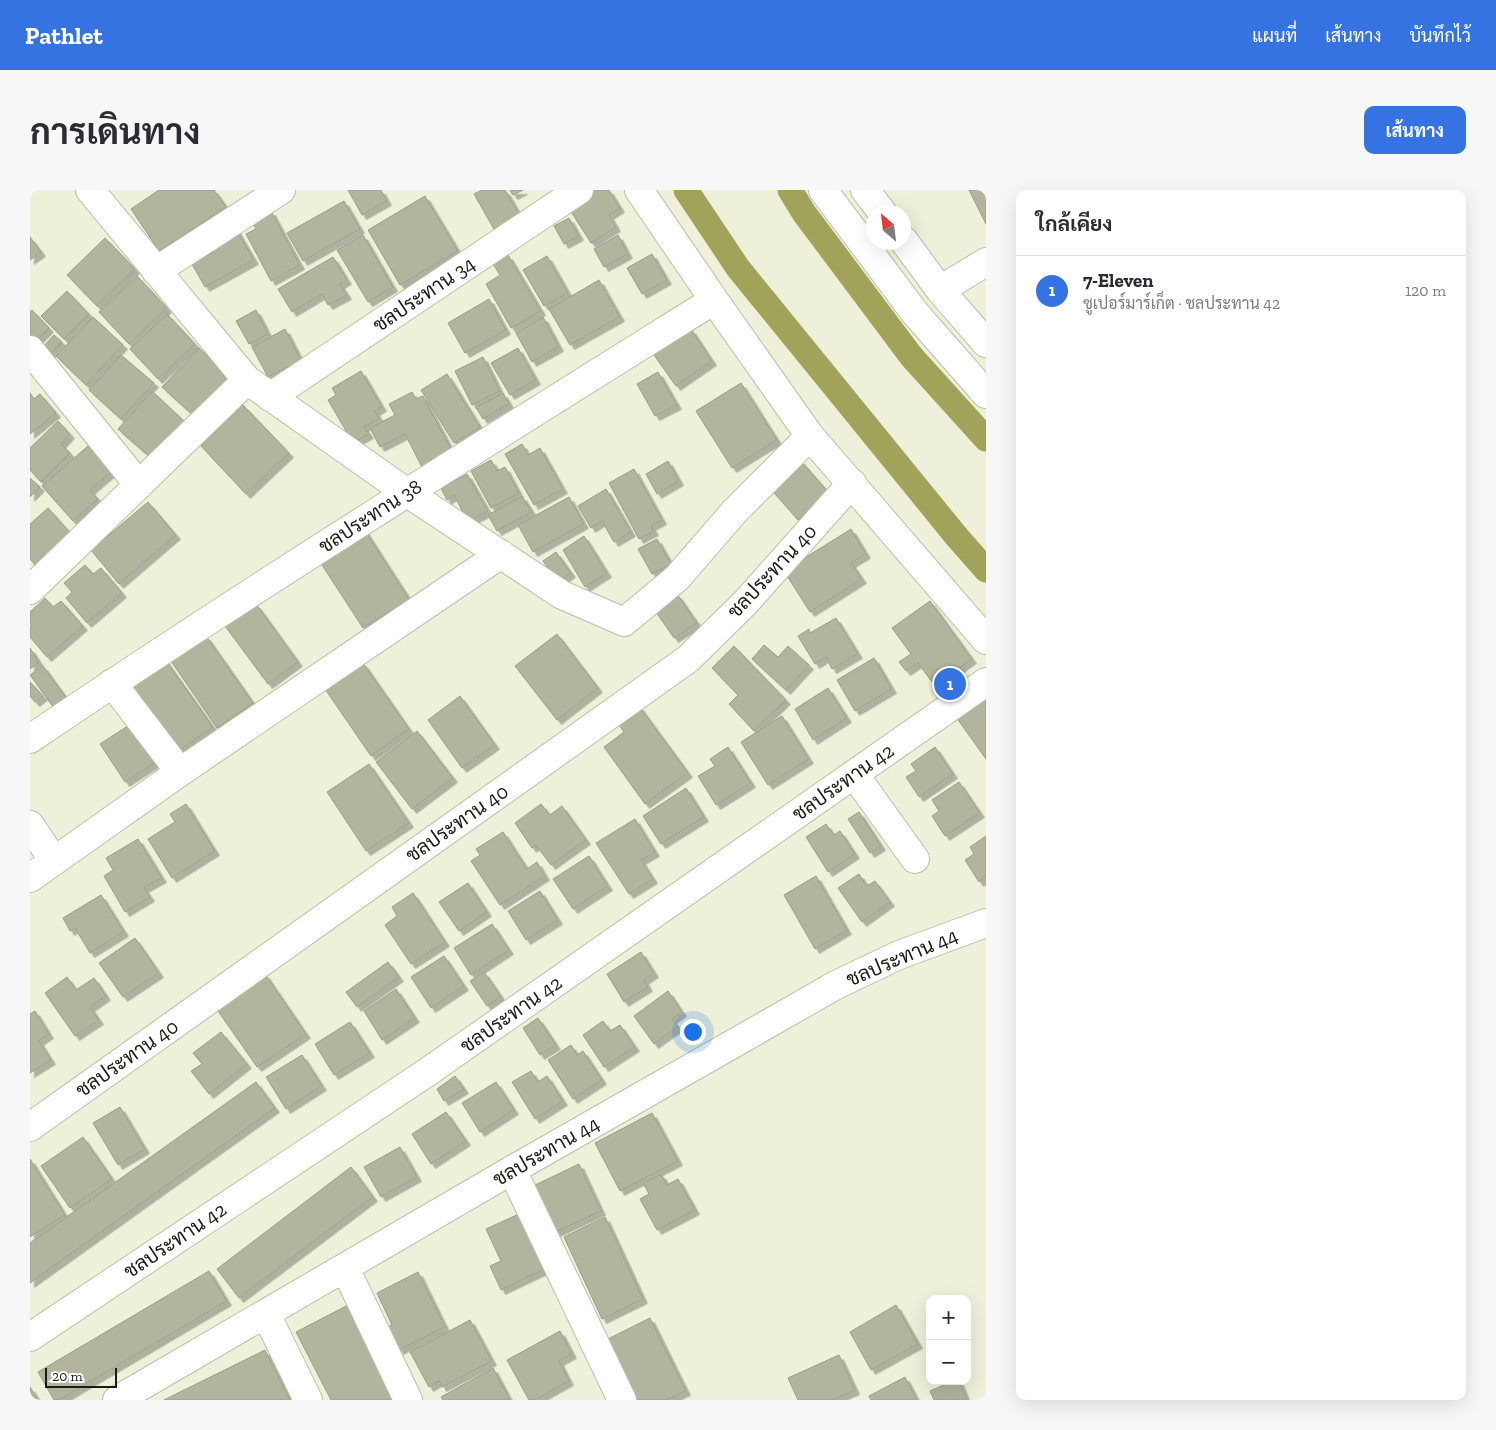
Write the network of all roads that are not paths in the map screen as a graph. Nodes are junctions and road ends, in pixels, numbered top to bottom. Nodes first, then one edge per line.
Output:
1 (90, 190) edge
2 (280, 190) edge
3 (579, 190) edge
4 (639, 190) edge
5 (823, 190) edge
6 (866, 190) edge
7 (877, 205) edge
8 (911, 250) edge
9 (986, 262) edge
10 (156, 271) junction
11 (940, 290) junction
12 (714, 300) junction
13 (986, 343) edge
14 (30, 350) edge
15 (246, 380) junction
16 (986, 394) edge
17 (270, 397) junction
18 (810, 436) junction
19 (852, 483) junction
20 (139, 485) junction
21 (406, 492) junction
22 (500, 554) junction
23 (30, 590) edge
24 (986, 640) edge
25 (986, 682) edge
26 (112, 683) junction
27 (30, 738) edge
28 (180, 772) junction
29 (854, 774) junction
30 (30, 825) edge
31 (915, 859) dead end
32 (54, 861) junction
33 (30, 878) edge
34 (986, 923) edge
35 (30, 1127) edge
36 (512, 1170) junction
37 (346, 1268) junction
38 (266, 1314) junction
39 (30, 1337) edge
40 (117, 1400) edge
41 (308, 1400) edge
42 (408, 1400) edge
43 (622, 1400) edge

1 - 10 street
2 - 10 street
3 - 17 street, ชลประทาน 34
4 - 12 street
5 - 16 street
6 - 7 street
8 - 11 street
9 - 11 street
10 - 15 street
11 - 13 street
12 - 18 street
12 - 21 street, ชลประทาน 38
14 - 20 street
15 - 17 street
15 - 20 street
17 - 21 street
18 - 19 street
18 - 22 street
19 - 24 street
19 - 35 street, ชลประทาน 40
20 - 23 street
21 - 22 street
21 - 26 street, ชลประทาน 38
22 - 28 street
25 - 29 street, ชลประทาน 42
26 - 27 street, ชลประทาน 38
26 - 28 street
28 - 32 street
29 - 31 street
29 - 39 street, ชลประทาน 42
30 - 32 street
32 - 33 street
34 - 36 street, ชลประทาน 44
36 - 37 street, ชลประทาน 44
36 - 43 street
37 - 38 street, ชลประทาน 44
37 - 42 street
38 - 40 street, ชลประทาน 44
38 - 41 street

